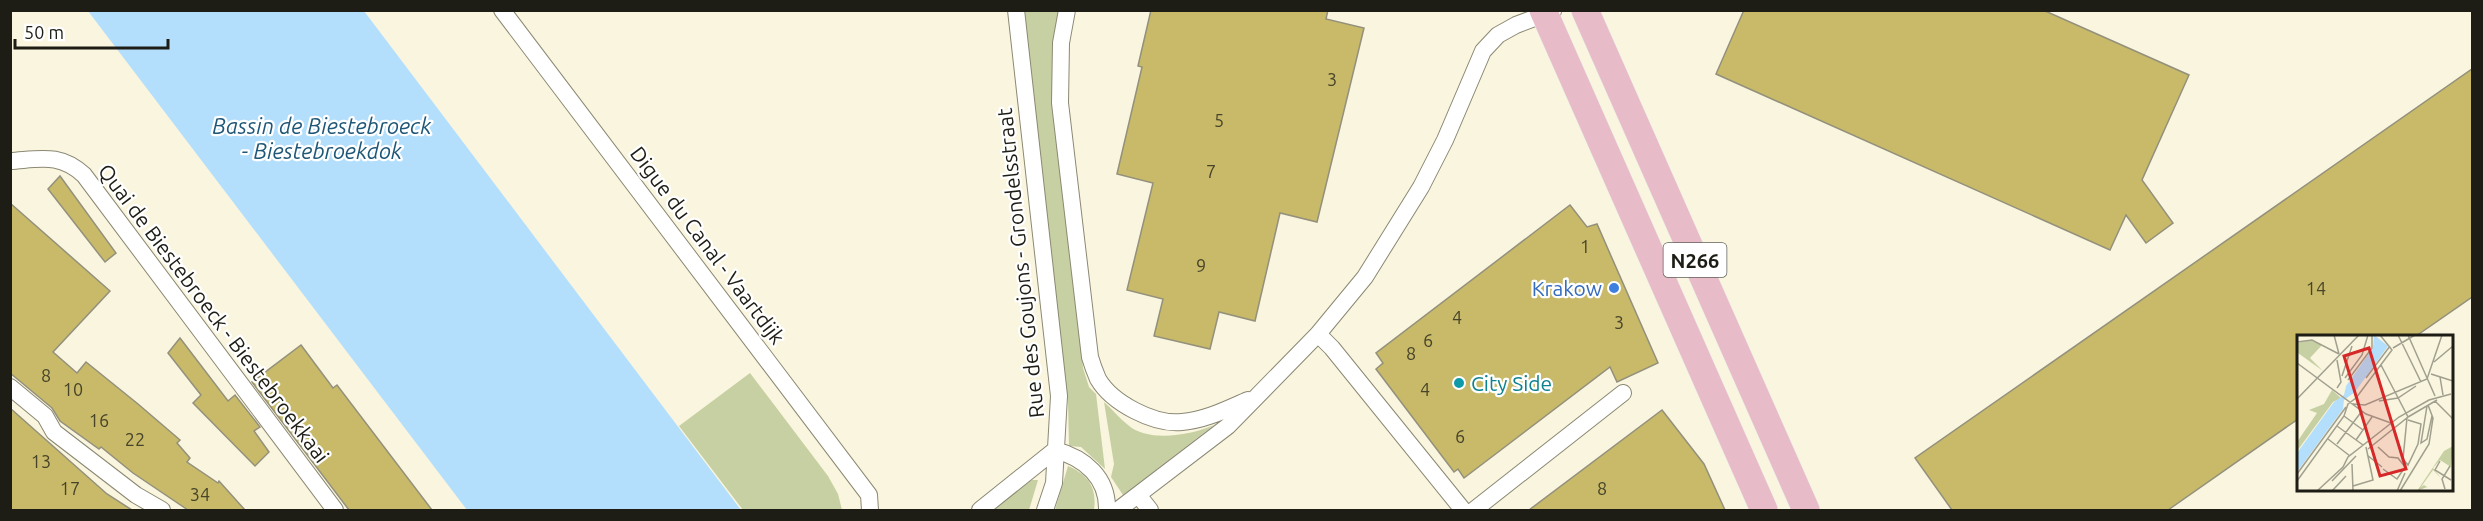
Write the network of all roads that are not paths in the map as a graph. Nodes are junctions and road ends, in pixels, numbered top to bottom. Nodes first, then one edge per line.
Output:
1 (502, 10) edge
2 (1016, 10) edge
3 (1067, 10) edge
4 (1585, 10) edge
5 (1547, 12) edge
6 (10, 161) edge
7 (1318, 334) junction
8 (10, 387) edge
9 (1623, 393) dead end
10 (1254, 397) junction
11 (1055, 450) junction
12 (1139, 496) junction
13 (162, 510) edge
14 (335, 510) edge
15 (870, 510) edge
16 (981, 510) edge
17 (1045, 510) edge
18 (1107, 510) edge
19 (1118, 510) edge
20 (1150, 510) edge
21 (1463, 510) edge
22 (1474, 510) edge
23 (1764, 510) edge
24 (1806, 510) edge

1 - 15 street, Digue du Canal - Vaartdijk
2 - 11 street, Rue des Goujons - Grondelsstraat
3 - 10 street
4 - 24 main road, N266
5 - 7 street
5 - 23 main road, N266
6 - 14 street, Quai de Biestebroeck - Biestebroekkaai
7 - 10 street
7 - 21 street
8 - 13 street
9 - 22 street
10 - 12 street
11 - 16 street
11 - 17 street, Rue des Goujons - Grondelsstraat
11 - 18 street
12 - 19 street
12 - 20 street

